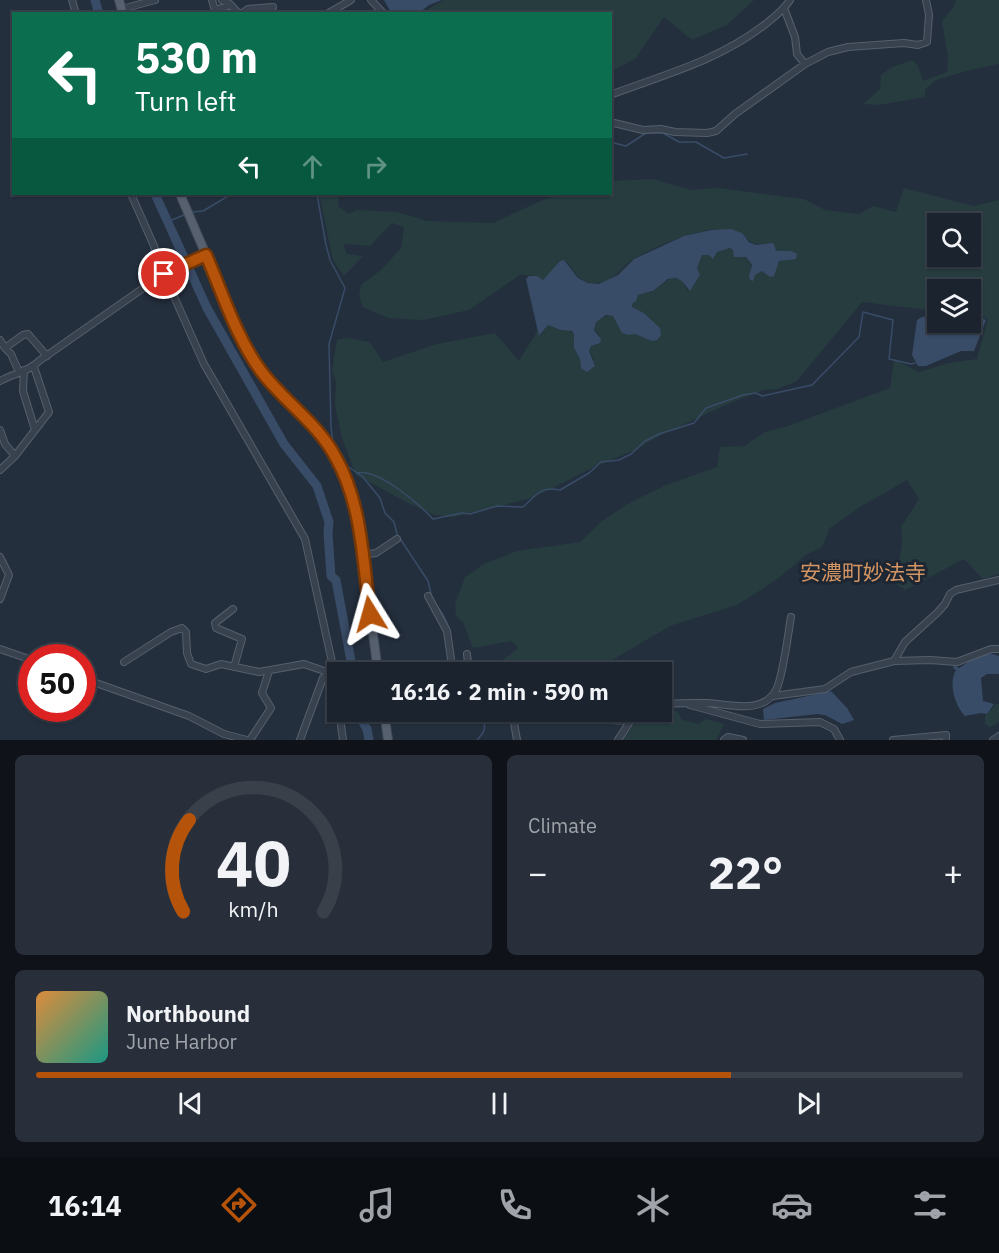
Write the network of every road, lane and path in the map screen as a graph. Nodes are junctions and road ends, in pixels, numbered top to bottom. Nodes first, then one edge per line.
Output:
1 (119, 0) edge
2 (155, 0) edge
3 (212, 0) edge
4 (222, 0) edge
5 (351, 0) edge
6 (371, 0) edge
7 (790, 0) edge
8 (926, 0) edge
9 (232, 3) edge
10 (273, 7) dead end
11 (784, 8) junction
12 (122, 11) edge
13 (215, 12) edge
14 (242, 12) edge
15 (330, 12) edge
16 (382, 12) edge
17 (806, 64) junction
18 (612, 94) edge
19 (612, 122) edge
20 (131, 195) edge
21 (180, 195) edge
22 (205, 256) junction
23 (164, 274) junction
24 (0, 340) edge
25 (6, 349) junction
26 (0, 355) edge
27 (47, 356) junction
28 (34, 367) junction
29 (22, 371) junction
30 (0, 381) edge
31 (35, 430) junction
32 (0, 431) edge
33 (15, 456) junction
34 (0, 470) edge
35 (397, 539) dead end
36 (362, 555) junction
37 (0, 557) edge
38 (999, 580) edge
39 (428, 596) dead end
40 (0, 599) edge
41 (233, 609) dead end
42 (790, 617) dead end
43 (0, 649) edge
44 (999, 649) edge
45 (467, 654) dead end
46 (18, 655) edge
47 (894, 661) junction
48 (124, 662) dead end
49 (331, 662) edge
50 (375, 662) edge
51 (451, 662) edge
52 (468, 662) edge
53 (234, 667) junction
54 (269, 671) junction
55 (327, 671) edge
56 (327, 677) edge
57 (96, 683) edge
58 (773, 696) junction
59 (684, 703) junction
60 (672, 704) edge
61 (341, 722) edge
62 (386, 722) edge
63 (514, 722) edge
64 (630, 722) edge
65 (999, 736) edge
66 (248, 740) edge
67 (300, 740) edge
68 (343, 740) edge
69 (388, 740) edge
70 (517, 740) edge
71 (618, 740) edge
72 (724, 740) edge
73 (743, 740) edge
74 (840, 740) edge
75 (893, 740) edge
76 (946, 740) edge
77 (993, 740) edge

1 - 12 main road
2 - 12 street
3 - 13 street
4 - 9 street
5 - 15 street
6 - 16 street
7 - 11 street
8 - 17 street
9 - 13 street
10 - 14 street
11 - 17 street
11 - 18 street
17 - 19 street
20 - 23 street
21 - 22 main road
22 - 23 street
22 - 36 main road
23 - 27 street
23 - 49 street
24 - 25 street
25 - 26 street
25 - 27 street
25 - 29 street
27 - 28 street
28 - 29 street
28 - 31 street
29 - 30 street
29 - 31 street
31 - 33 street
32 - 33 street
33 - 34 street
35 - 36 street
36 - 50 main road
37 - 40 street
38 - 47 street
39 - 51 street
41 - 53 street
42 - 58 street
43 - 46 street
44 - 47 street
45 - 52 street
47 - 58 street
48 - 53 street
53 - 54 street
54 - 55 street
54 - 66 street
56 - 67 street
57 - 66 street
58 - 59 street
59 - 60 street
59 - 74 street
61 - 68 street
62 - 69 main road
63 - 70 street
64 - 71 street
65 - 77 street
72 - 73 street
75 - 76 street

